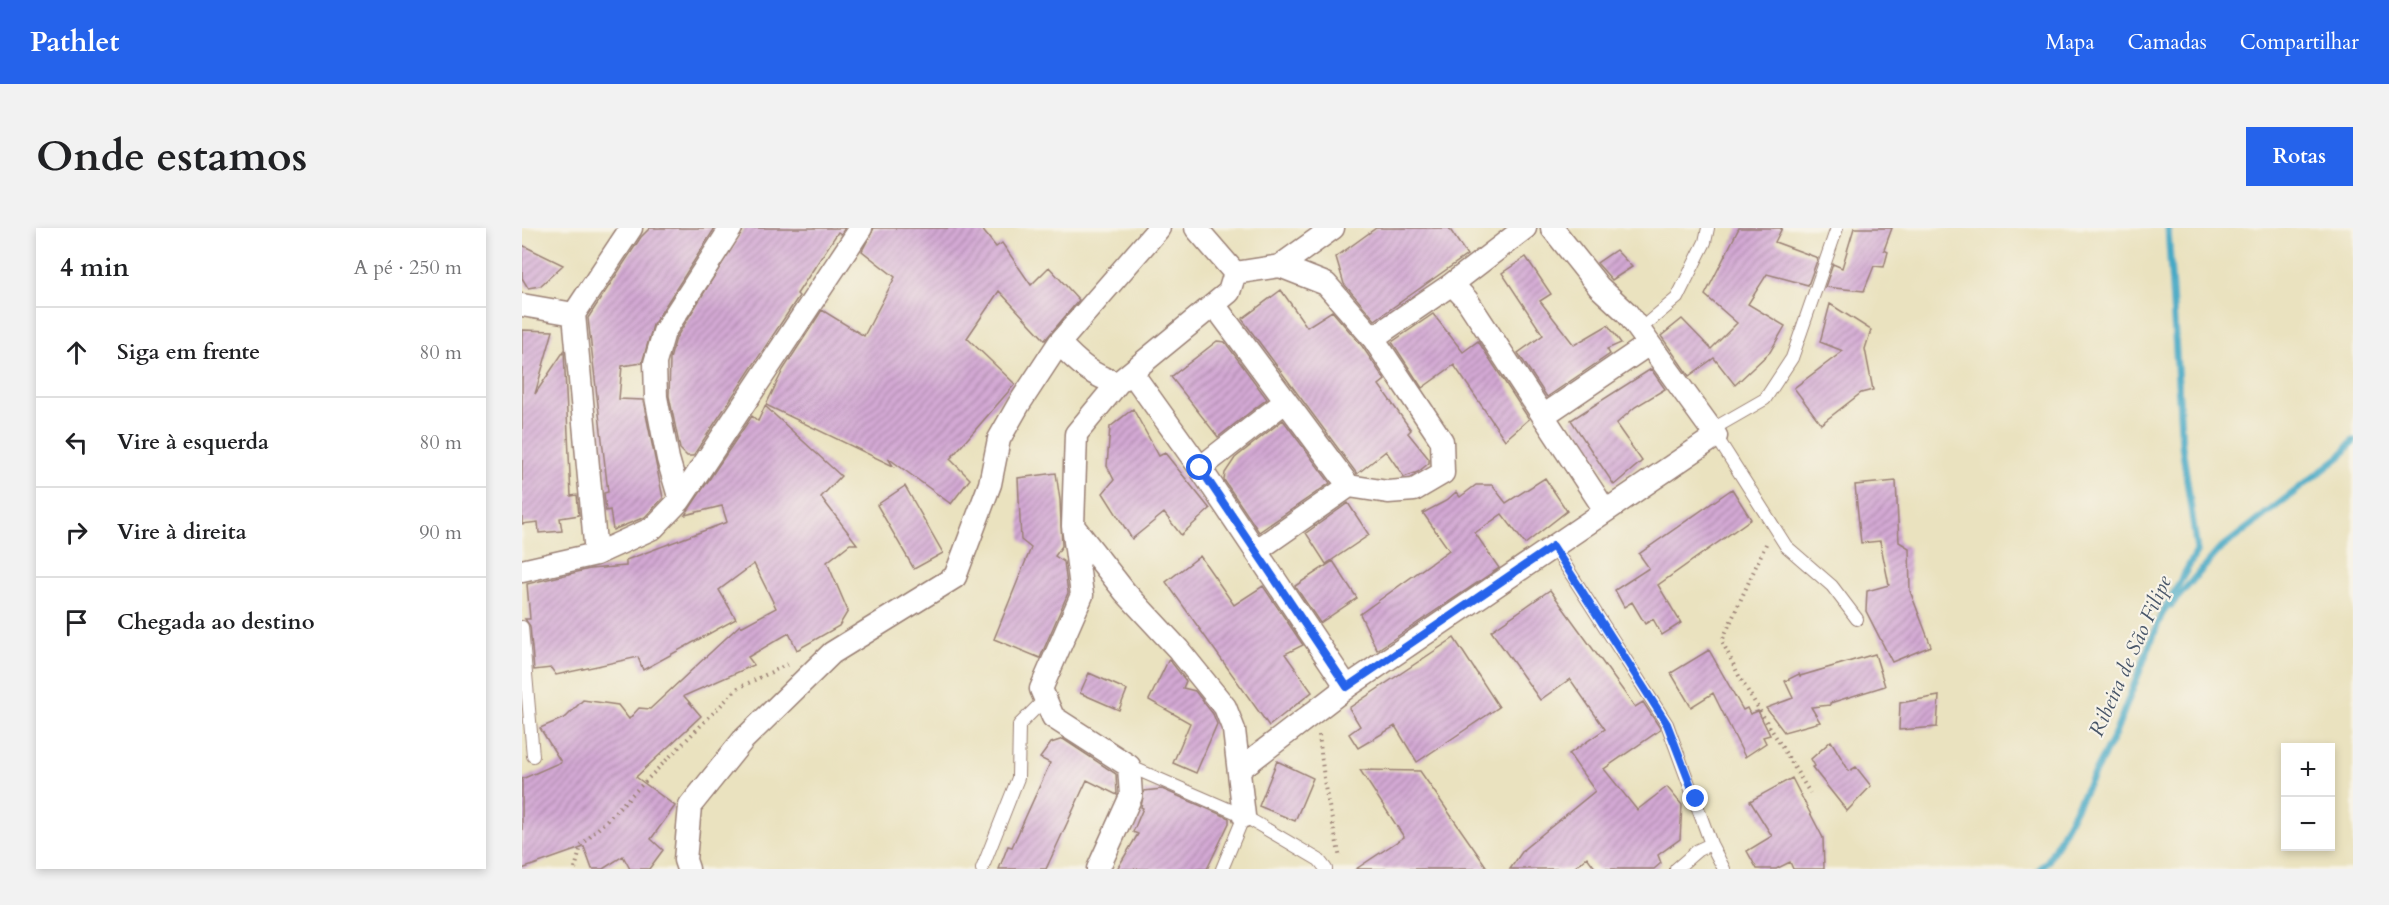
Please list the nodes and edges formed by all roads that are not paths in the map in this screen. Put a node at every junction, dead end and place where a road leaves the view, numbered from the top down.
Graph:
1 (631, 228) edge
2 (731, 228) edge
3 (861, 228) edge
4 (1159, 228) edge
5 (1196, 228) edge
6 (1333, 228) edge
7 (1525, 228) edge
8 (1552, 228) edge
9 (1708, 228) edge
10 (1837, 228) edge
11 (1280, 266) junction
12 (1235, 273) junction
13 (1452, 284) junction
14 (522, 305) edge
15 (1215, 306) junction
16 (574, 314) junction
17 (1644, 337) junction
18 (1373, 338) junction
19 (1059, 343) junction
20 (1125, 378) junction
21 (1286, 401) junction
22 (1543, 416) junction
23 (1714, 433) junction
24 (1200, 468) junction
25 (1349, 486) junction
26 (680, 500) junction
27 (1605, 510) junction
28 (1073, 526) junction
29 (1553, 546) junction
30 (1256, 551) junction
31 (596, 554) junction
32 (522, 571) edge
33 (1857, 619) dead end
34 (522, 627) edge
35 (1347, 687) junction
36 (1045, 699) junction
37 (533, 756) dead end
38 (1130, 766) junction
39 (1240, 769) junction
40 (1244, 816) junction
41 (1711, 844) junction
42 (688, 869) edge
43 (982, 869) edge
44 (1098, 869) edge
45 (1222, 869) edge
46 (1326, 869) edge
47 (1676, 869) edge
48 (1724, 869) edge

1 - 16 street
2 - 26 street
3 - 26 street
4 - 19 street
5 - 12 street
6 - 11 street
7 - 13 street
8 - 17 street
9 - 17 lane
10 - 23 lane
11 - 12 street
11 - 18 street
12 - 15 street
13 - 18 street
13 - 22 street
14 - 16 street
15 - 20 street
15 - 21 street
16 - 31 street
17 - 22 street
17 - 23 street
18 - 25 street
19 - 20 street
19 - 42 street
20 - 24 street
20 - 28 street
21 - 24 street
21 - 25 street
22 - 27 street
23 - 27 street
23 - 33 lane
24 - 30 street
25 - 30 street
26 - 31 street
27 - 29 street
28 - 36 street
28 - 39 street
29 - 35 street
29 - 41 lane
30 - 35 street
31 - 32 street
34 - 37 lane
35 - 39 street
36 - 38 street
36 - 43 lane
38 - 40 lane
38 - 44 street
39 - 40 street
40 - 45 lane
40 - 46 lane
41 - 47 lane
41 - 48 lane

